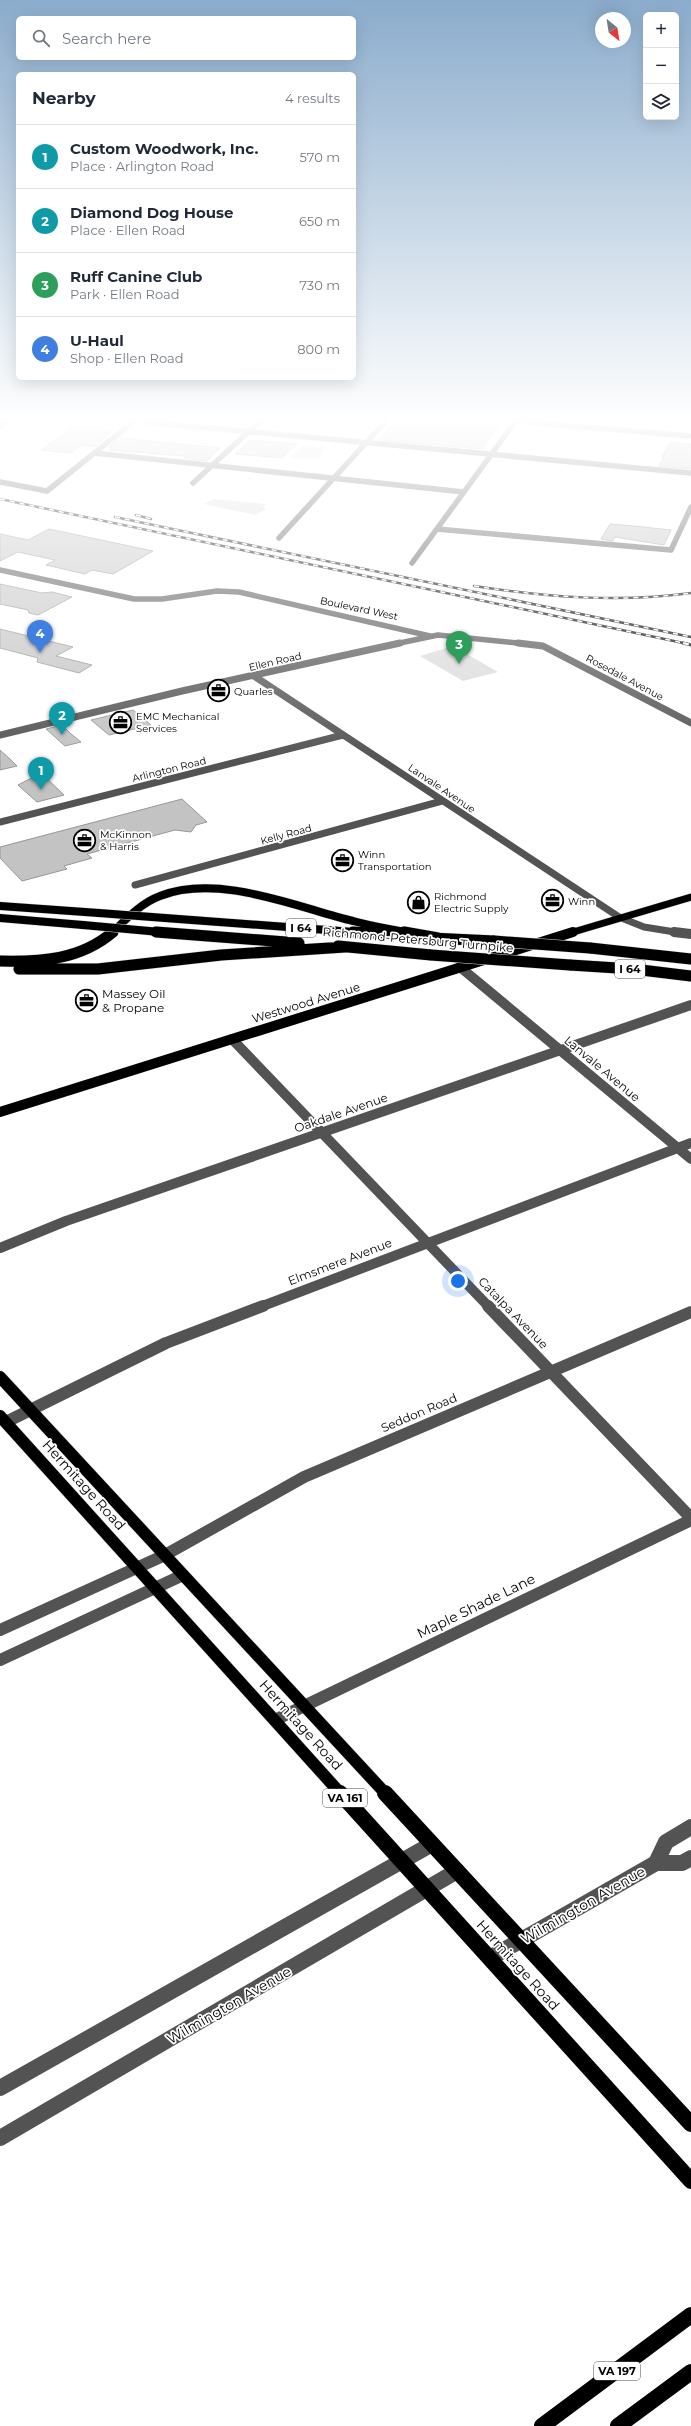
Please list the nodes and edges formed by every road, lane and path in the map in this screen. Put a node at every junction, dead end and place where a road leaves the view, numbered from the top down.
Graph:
1 (282, 535) edge
2 (432, 535) edge
3 (506, 535) edge
4 (678, 535) edge
5 (279, 538) dead end
6 (412, 563) dead end
7 (0, 570) edge
8 (430, 636) junction
9 (549, 648) joint
10 (254, 676) junction
11 (691, 723) edge
12 (0, 734) edge
13 (343, 735) junction
14 (442, 801) junction
15 (0, 822) edge
16 (135, 885) dead end
17 (691, 892) edge
18 (691, 897) edge
19 (0, 906) edge
20 (619, 917) junction
21 (0, 918) edge
22 (691, 934) edge
23 (438, 938) junction
24 (345, 946) junction
25 (691, 959) edge
26 (0, 961) edge
27 (460, 967) junction
28 (0, 969) edge
29 (691, 976) edge
30 (691, 1005) edge
31 (232, 1039) junction
32 (562, 1050) junction
33 (0, 1112) edge
34 (323, 1133) junction
35 (691, 1143) edge
36 (678, 1148) junction
37 (691, 1159) edge
38 (428, 1243) junction
39 (0, 1248) edge
40 (691, 1312) edge
41 (550, 1371) junction
42 (0, 1377) edge
43 (30, 1410) junction
44 (3, 1419) edge
45 (691, 1519) edge
46 (165, 1555) junction
47 (137, 1568) junction
48 (183, 1575) junction
49 (155, 1588) junction
50 (0, 1630) edge
51 (0, 1660) edge
52 (304, 1706) junction
53 (275, 1720) junction
54 (691, 1827) edge
55 (432, 1844) junction
56 (691, 1858) edge
57 (402, 1861) junction
58 (656, 1863) junction
59 (456, 1871) junction
60 (428, 1889) junction
61 (521, 1940) junction
62 (490, 1958) junction
63 (0, 2088) edge
64 (691, 2124) edge
65 (0, 2138) edge
66 (691, 2180) edge
67 (691, 2315) edge
68 (691, 2372) edge
69 (542, 2426) edge
70 (618, 2426) edge

1 - 5 street
2 - 6 street
3 - 4 street
7 - 8 street, Boulevard West
8 - 9 street, Ellen Road
8 - 10 street, Ellen Road
9 - 11 street, Rosedale Avenue
10 - 12 street, Ellen Road
10 - 13 street, Lanvale Avenue
13 - 14 street, Lanvale Avenue
13 - 15 street, Arlington Road
14 - 16 street, Kelly Road
14 - 20 street, Lanvale Avenue
17 - 20 main road, Westwood Avenue
18 - 20 main road, Westwood Avenue
19 - 23 highway, Richmond-Petersburg Turnpike / I 64, bridge
20 - 22 street, Lanvale Avenue
20 - 27 main road, Westwood Avenue
21 - 24 highway, Richmond-Petersburg Turnpike / I 64, bridge
23 - 25 highway, Richmond-Petersburg Turnpike / I 64, bridge
23 - 26 highway
24 - 28 highway
24 - 29 highway, Richmond-Petersburg Turnpike / I 64, bridge
27 - 31 main road, Westwood Avenue
27 - 32 street, Lanvale Avenue
30 - 32 street, Oakdale Avenue
31 - 33 main road, Westwood Avenue
31 - 34 street, Catalpa Avenue
32 - 34 street, Oakdale Avenue
32 - 36 street, Lanvale Avenue
34 - 38 street, Catalpa Avenue
34 - 39 street, Oakdale Avenue
35 - 36 street, Elmsmere Avenue
36 - 37 street, Lanvale Avenue
36 - 38 street, Elmsmere Avenue
38 - 41 street, Catalpa Avenue
38 - 43 street, Elmsmere Avenue
40 - 41 street, Seddon Road
41 - 45 street, Catalpa Avenue
41 - 46 street, Seddon Road
42 - 43 main road, Hermitage Road / VA 161
43 - 44 street, Elmsmere Avenue
43 - 46 main road, Hermitage Road / VA 161
44 - 47 main road, Hermitage Road / VA 161
45 - 52 street, Maple Shade Lane
46 - 47 street, Seddon Road
46 - 48 main road, Hermitage Road / VA 161
47 - 49 main road, Hermitage Road / VA 161
47 - 50 street, Seddon Road
48 - 49 street
48 - 52 main road, Hermitage Road / VA 161
49 - 51 street
49 - 53 main road, Hermitage Road / VA 161
52 - 53 street, Maple Shade Lane
52 - 55 main road, Hermitage Road / VA 161
53 - 57 main road, Hermitage Road / VA 161
54 - 58 street, Wilmington Avenue
55 - 57 street
55 - 59 main road, Hermitage Road / VA 161
56 - 58 street, Wilmington Avenue
57 - 60 main road, Hermitage Road / VA 161
57 - 63 street
58 - 61 street, Wilmington Avenue
59 - 60 street, Wilmington Avenue
59 - 61 main road, Hermitage Road / VA 161
60 - 62 main road, Hermitage Road / VA 161
60 - 65 street, Wilmington Avenue
61 - 62 street, Wilmington Avenue
61 - 64 main road, Hermitage Road / VA 161
62 - 66 main road, Hermitage Road / VA 161
67 - 69 main road, VA 197
68 - 70 main road

